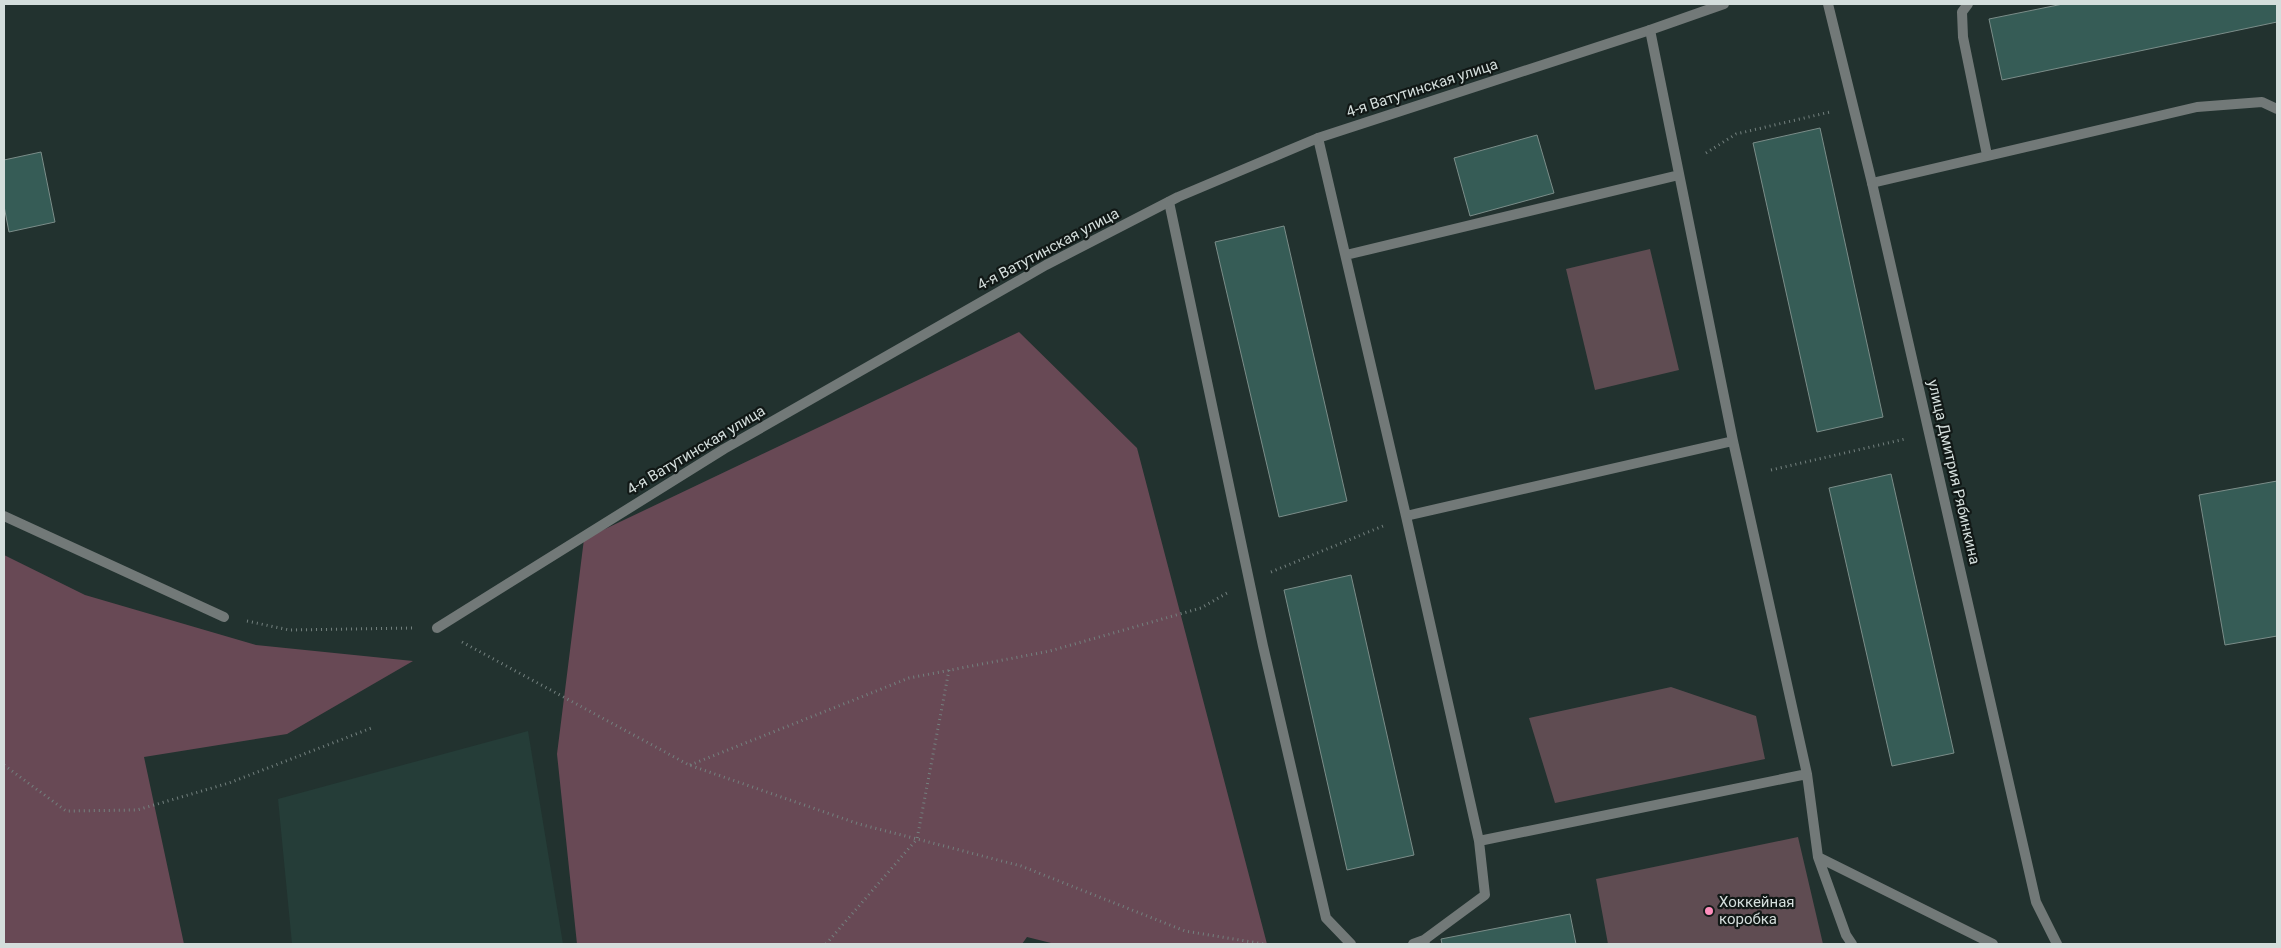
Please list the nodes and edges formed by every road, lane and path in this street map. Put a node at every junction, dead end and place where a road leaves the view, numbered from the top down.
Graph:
1 (1724, 4) edge
2 (1828, 4) edge
3 (1968, 4) edge
4 (1650, 30) junction
5 (2277, 109) edge
6 (1831, 112) dead end
7 (1318, 138) junction
8 (1706, 154) dead end
9 (1986, 155) junction
10 (1679, 175) junction
11 (1872, 183) junction
12 (1169, 202) junction
13 (1346, 256) junction
14 (1909, 438) dead end
15 (1733, 441) junction
16 (1771, 470) dead end
17 (4, 516) edge
18 (1406, 516) junction
19 (1249, 581) junction
20 (224, 617) joint
21 (437, 628) junction
22 (949, 670) junction
23 (374, 727) dead end
24 (4, 765) edge
25 (689, 765) junction
26 (1807, 774) junction
27 (917, 839) junction
28 (1479, 841) junction
29 (1818, 857) junction
30 (1424, 942) edge
31 (826, 944) edge
32 (1264, 944) edge
33 (1351, 944) edge
34 (1413, 944) edge
35 (1852, 944) edge
36 (1994, 944) edge
37 (2057, 944) edge

1 - 4 street, 4-я Ватутинская улица
2 - 11 street, улица Дмитрия Рябинкина
3 - 9 street
4 - 7 street, 4-я Ватутинская улица
4 - 10 street
5 - 9 street
6 - 8 path
7 - 12 street, 4-я Ватутинская улица
7 - 13 street
9 - 11 street
10 - 13 street
10 - 15 street
11 - 37 street, улица Дмитрия Рябинкина
12 - 19 street
12 - 21 street, 4-я Ватутинская улица
13 - 18 street
14 - 16 path
15 - 18 street
15 - 26 street
17 - 20 street
18 - 19 path
18 - 28 street
19 - 22 path
19 - 33 street
20 - 21 path
21 - 25 path
22 - 25 path
22 - 27 path
23 - 24 path
25 - 27 path
26 - 28 street
26 - 29 street
27 - 31 path
27 - 32 path
28 - 30 street
29 - 35 street
29 - 36 street
30 - 34 street

